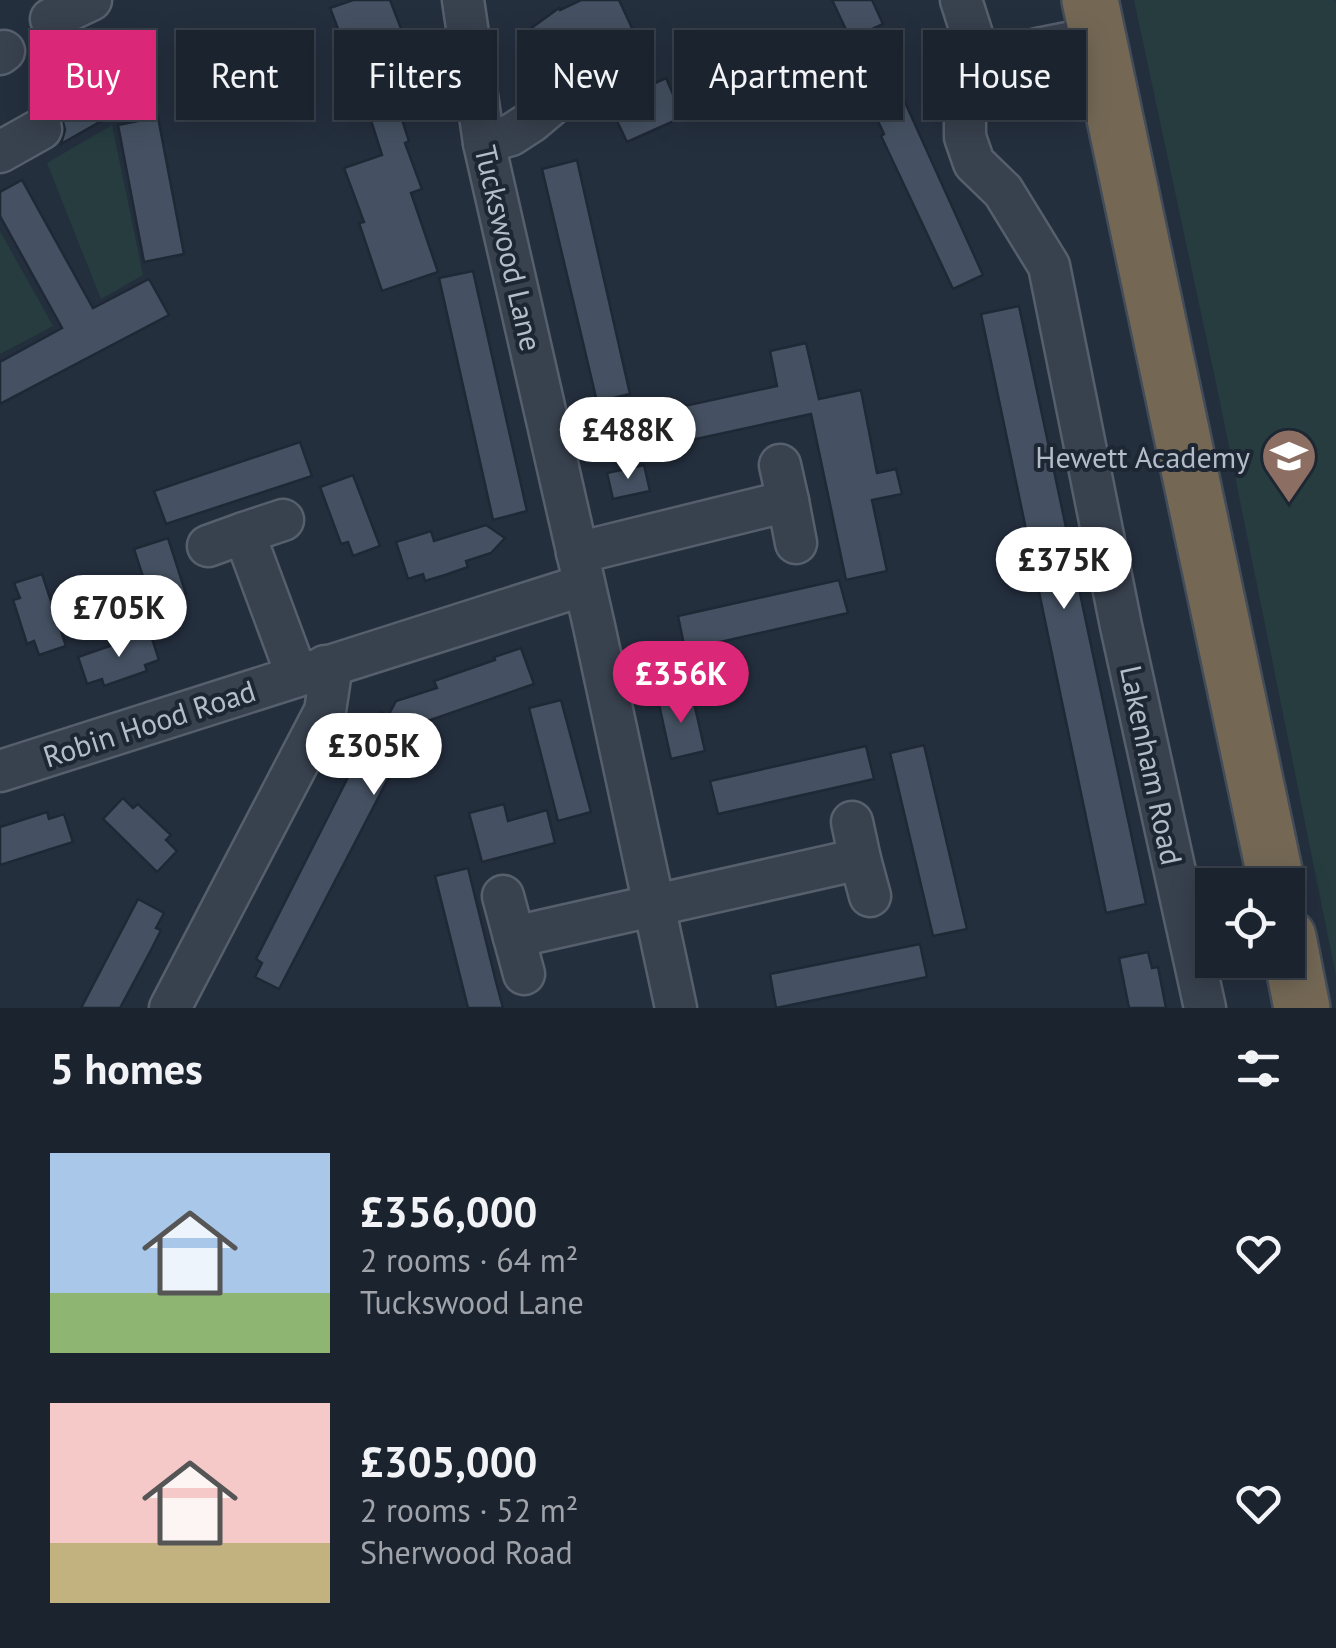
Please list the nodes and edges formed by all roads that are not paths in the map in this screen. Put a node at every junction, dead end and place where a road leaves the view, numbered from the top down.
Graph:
1 (91, 0) edge
2 (464, 0) edge
3 (961, 0) edge
4 (1093, 18) edge
5 (51, 19) dead end
6 (971, 30) edge
7 (532, 120) edge
8 (966, 120) edge
9 (484, 143) junction
10 (282, 520) dead end
11 (796, 543) dead end
12 (581, 569) junction
13 (311, 671) junction
14 (0, 772) edge
15 (860, 859) dead end
16 (1272, 868) edge
17 (503, 896) dead end
18 (655, 907) junction
19 (1296, 978) edge
20 (170, 1008) edge
21 (676, 1008) edge
22 (1205, 1008) edge
23 (1302, 1008) edge

1 - 5 street
2 - 9 street, Tuckswood Lane
3 - 6 street
4 - 16 highway, Lakenham Road
7 - 9 street
8 - 22 street, Lakenham Road
9 - 12 street, Tuckswood Lane
10 - 13 street, Robin Hood Road
11 - 12 street
12 - 13 street, Robin Hood Road
12 - 18 street, Tuckswood Lane
13 - 14 street, Robin Hood Road
13 - 20 street
15 - 18 street
17 - 18 street
18 - 21 street, Tuckswood Lane
19 - 23 highway

